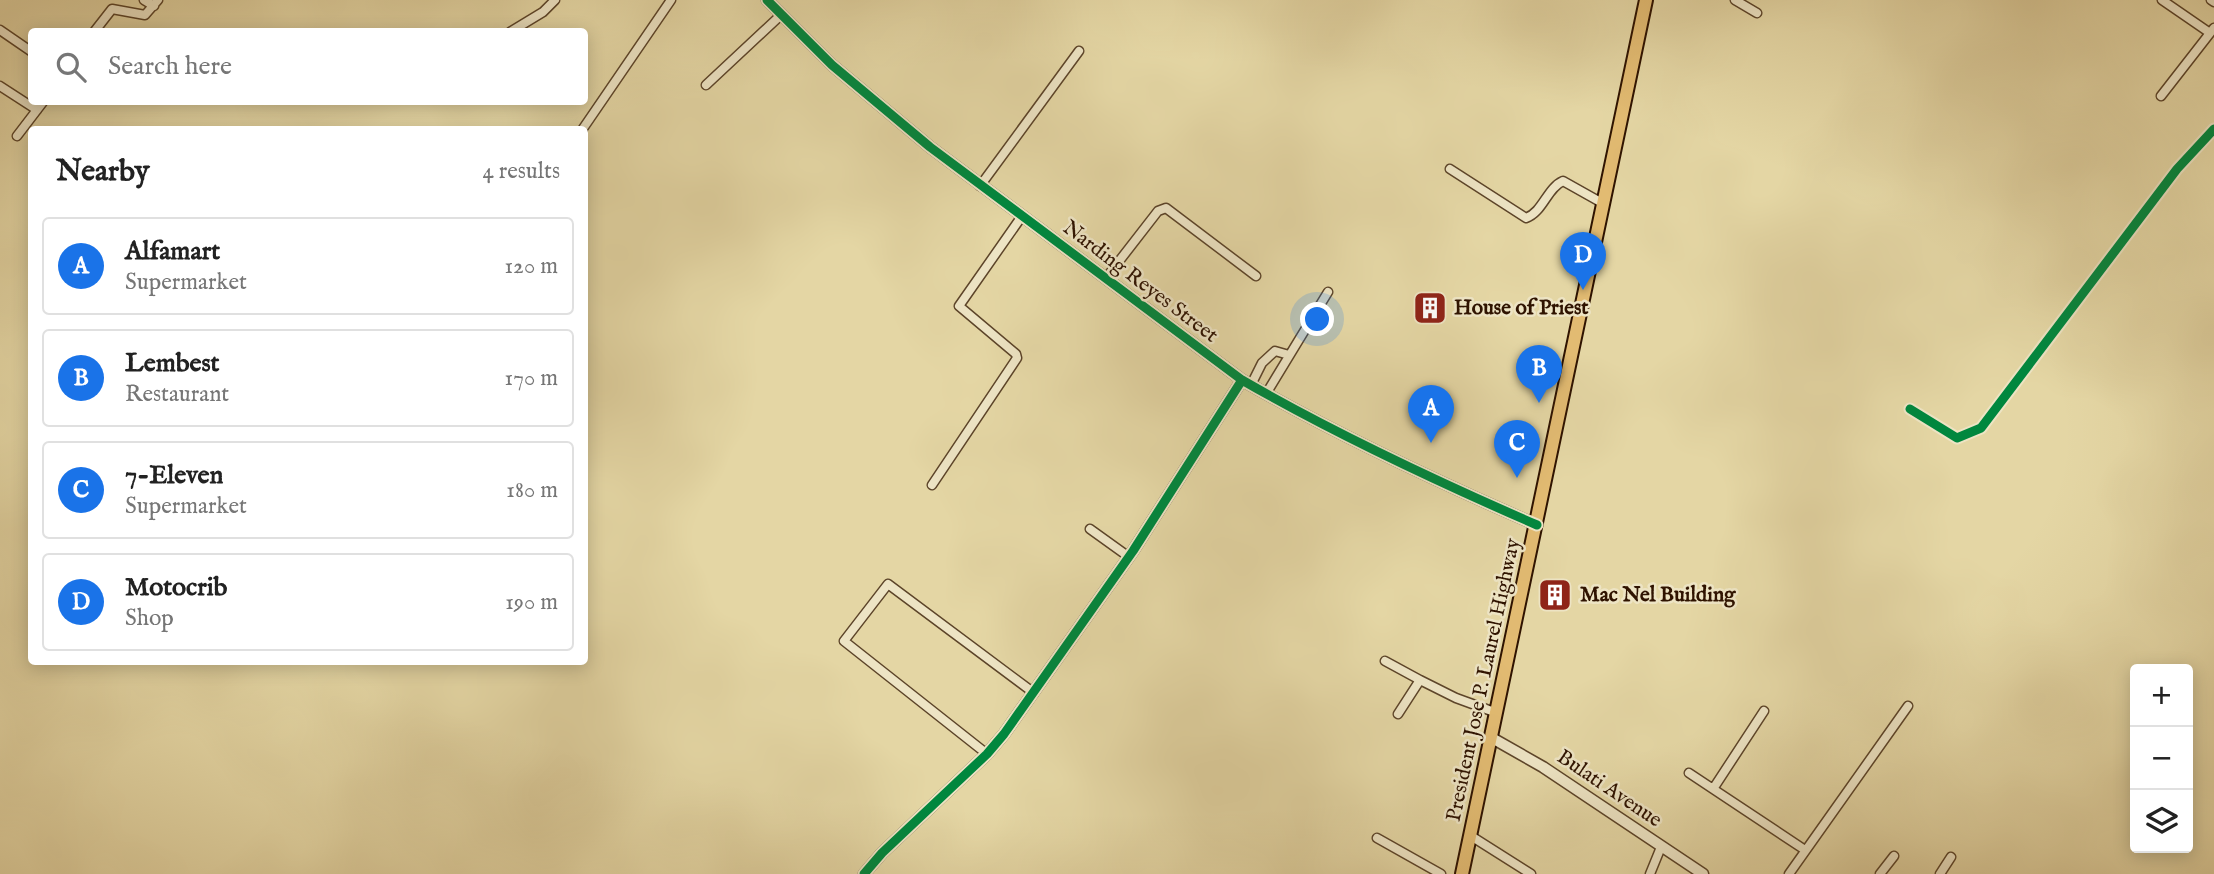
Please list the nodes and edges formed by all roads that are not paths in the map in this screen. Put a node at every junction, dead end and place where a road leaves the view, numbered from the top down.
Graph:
1 (135, 0) edge
2 (144, 0) edge
3 (555, 0) edge
4 (671, 0) edge
5 (767, 0) edge
6 (1646, 0) edge
7 (1735, 0) edge
8 (2162, 0) edge
9 (155, 3) edge
10 (128, 11) junction
11 (1757, 13) dead end
12 (782, 14) junction
13 (97, 28) edge
14 (516, 28) edge
15 (0, 30) edge
16 (2212, 30) edge
17 (28, 49) edge
18 (1079, 51) dead end
19 (706, 85) dead end
20 (0, 86) edge
21 (2161, 96) dead end
22 (28, 104) edge
23 (29, 105) edge
24 (41, 105) edge
25 (37, 110) junction
26 (585, 126) edge
27 (2214, 129) edge
28 (17, 136) dead end
29 (1450, 170) dead end
30 (980, 186) junction
31 (1604, 204) junction
32 (1021, 216) junction
33 (1256, 276) dead end
34 (1106, 278) junction
35 (1328, 292) dead end
36 (1289, 355) junction
37 (1247, 383) junction
38 (1266, 394) junction
39 (1910, 409) dead end
40 (932, 485) dead end
41 (1536, 525) junction
42 (1090, 529) dead end
43 (1129, 558) junction
44 (1385, 661) dead end
45 (1420, 680) junction
46 (1034, 694) junction
47 (1908, 706) dead end
48 (1763, 711) dead end
49 (1497, 713) junction
50 (1398, 714) dead end
51 (1492, 738) junction
52 (987, 754) junction
53 (1689, 773) dead end
54 (1713, 789) junction
55 (1471, 836) junction
56 (1377, 838) dead end
57 (1661, 848) junction
58 (1805, 850) junction
59 (1894, 856) dead end
60 (1951, 857) dead end
61 (864, 874) edge
62 (1441, 874) edge
63 (1462, 874) edge
64 (1531, 874) edge
65 (1650, 874) edge
66 (1703, 874) edge
67 (1789, 874) edge
68 (1880, 874) edge
69 (1940, 874) edge

1 - 10 street
2 - 9 street
3 - 14 street
4 - 26 street
5 - 12 street, Narding Reyes Street
6 - 31 highway, President Jose P. Laurel Highway
7 - 11 street
8 - 16 street
9 - 10 street
10 - 13 street
12 - 19 street
12 - 30 street, Narding Reyes Street
15 - 17 street
16 - 21 street
18 - 30 street
20 - 22 street
23 - 25 street
24 - 25 street
25 - 28 street
27 - 39 street
29 - 31 street
30 - 32 street, Narding Reyes Street
31 - 41 highway, President Jose P. Laurel Highway
32 - 34 street, Narding Reyes Street
32 - 40 street
33 - 34 street
34 - 37 street, Narding Reyes Street
35 - 36 street
36 - 37 street
36 - 38 street
37 - 38 street, Narding Reyes Street
37 - 43 street
38 - 41 street, Narding Reyes Street
41 - 49 highway, President Jose P. Laurel Highway
42 - 43 street
43 - 46 street
44 - 45 street
45 - 49 street
45 - 50 street
46 - 52 street
46 - 52 street
47 - 58 street
48 - 54 street
49 - 51 highway, President Jose P. Laurel Highway
51 - 55 highway, President Jose P. Laurel Highway
51 - 57 street, Bulati Avenue
52 - 61 street
53 - 54 street
54 - 58 street
55 - 63 highway, President Jose P. Laurel Highway
55 - 64 street
56 - 62 street
57 - 65 street
57 - 66 street, Bulati Avenue
58 - 67 street
59 - 68 street
60 - 69 street

